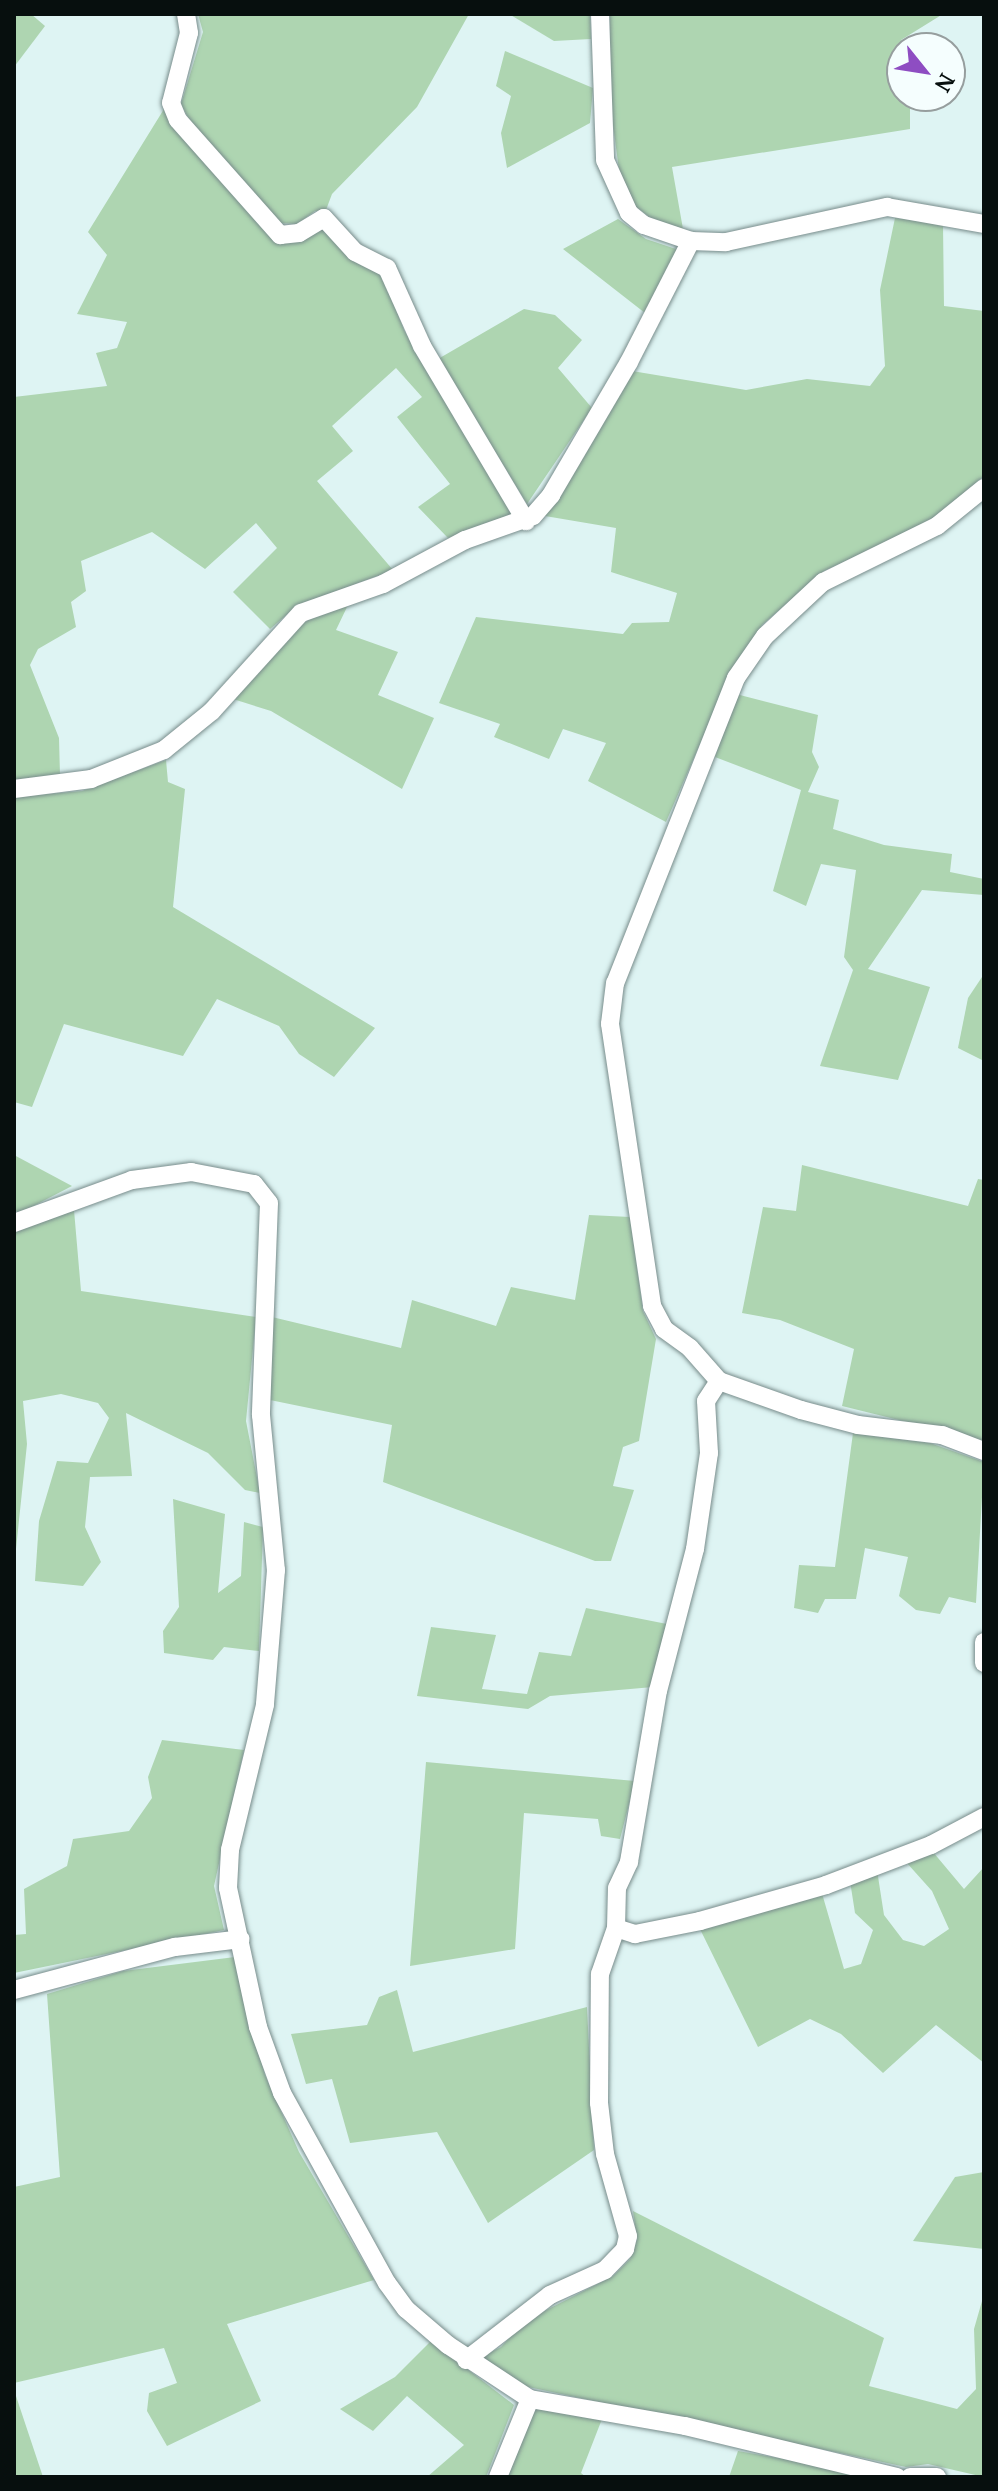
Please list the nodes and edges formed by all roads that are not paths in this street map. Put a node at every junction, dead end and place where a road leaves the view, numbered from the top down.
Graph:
1 (186, 14) edge
2 (600, 14) edge
3 (984, 224) edge
4 (691, 241) junction
5 (984, 488) edge
6 (526, 521) junction
7 (14, 789) edge
8 (14, 1223) edge
9 (719, 1381) junction
10 (984, 1451) edge
11 (984, 1642) edge
12 (984, 1663) edge
13 (984, 1817) edge
14 (616, 1928) junction
15 (241, 1939) junction
16 (14, 1990) edge
17 (466, 2360) junction
18 (530, 2399) junction
19 (498, 2477) edge
20 (897, 2477) edge
21 (910, 2477) edge
22 (937, 2477) edge

1 - 6 street
2 - 4 street
3 - 4 street
4 - 6 street
5 - 9 street
6 - 7 street
8 - 15 street
9 - 10 street
9 - 14 street
11 - 12 street
13 - 14 street
14 - 17 street
15 - 16 street
15 - 17 street
17 - 18 street
18 - 19 street
18 - 20 street
21 - 22 street

